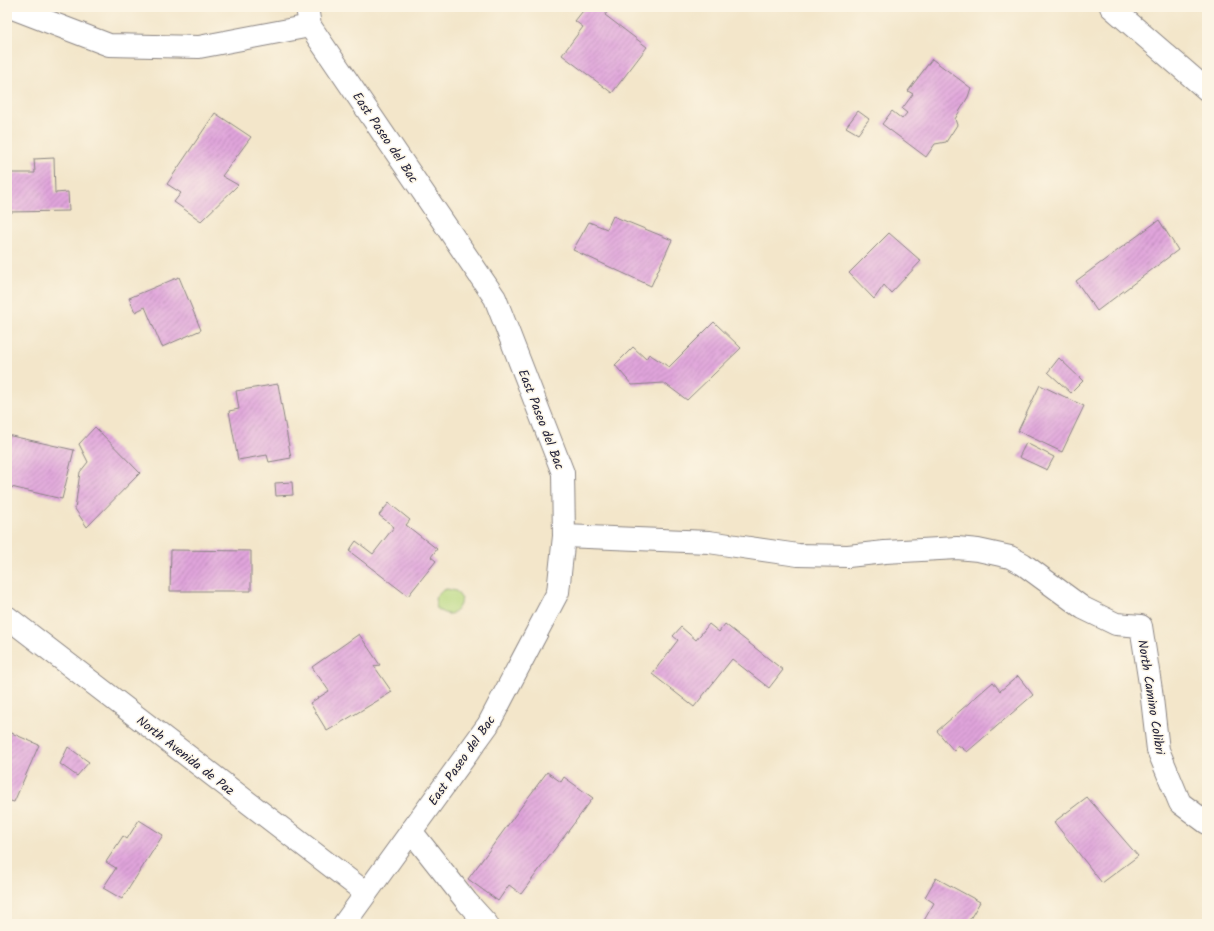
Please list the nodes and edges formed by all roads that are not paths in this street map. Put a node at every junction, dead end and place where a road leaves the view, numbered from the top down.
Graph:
1 (10, 7) edge
2 (1111, 7) edge
3 (309, 16) edge
4 (1207, 90) edge
5 (564, 536) junction
6 (7, 617) edge
7 (1207, 823) edge
8 (411, 831) junction
9 (366, 893) junction
10 (344, 924) edge
11 (487, 924) edge

1 - 3 street
2 - 4 street
3 - 5 street, East Paseo del Bac
5 - 7 street, North Camino Colibri
5 - 8 street, East Paseo del Bac
6 - 9 street, North Avenida de Paz
8 - 9 street, East Paseo del Bac
8 - 11 street
9 - 10 street, East Paseo del Bac

